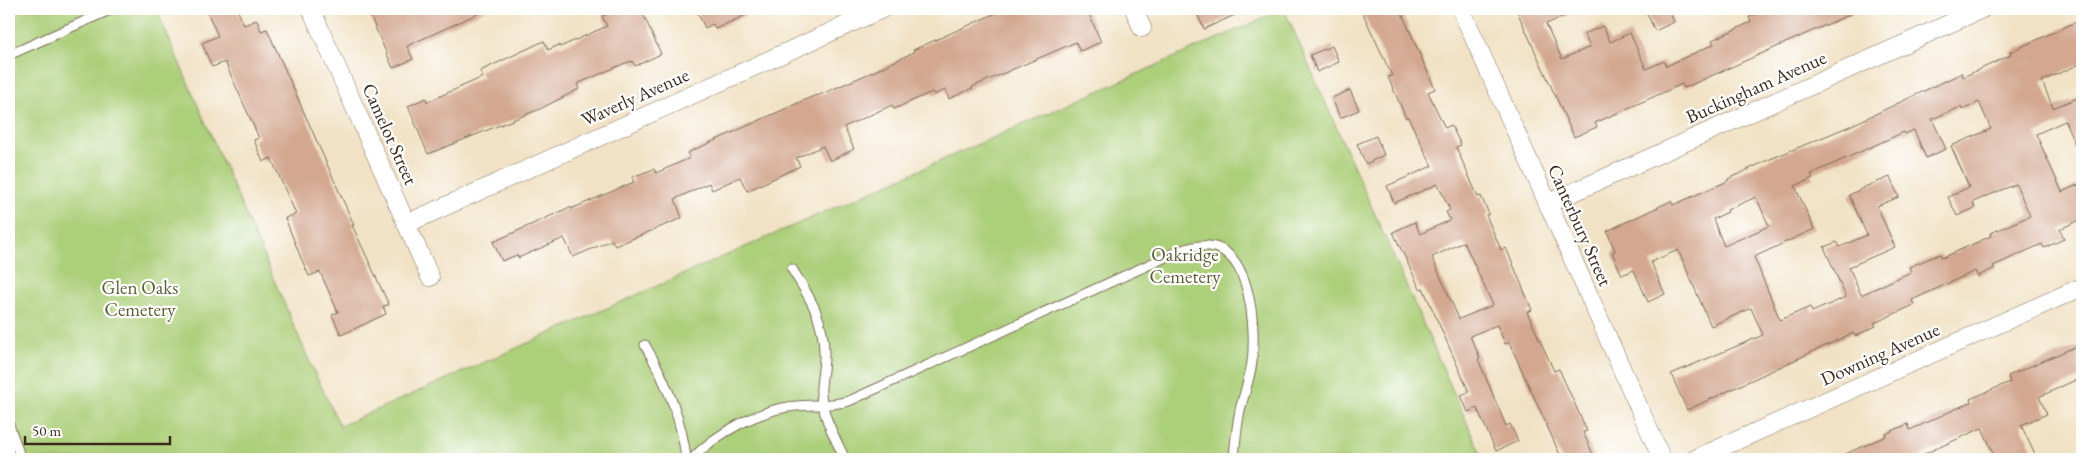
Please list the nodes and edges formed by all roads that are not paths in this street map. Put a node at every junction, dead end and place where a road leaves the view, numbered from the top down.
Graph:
1 (112, 9) edge
2 (311, 9) edge
3 (882, 9) edge
4 (1134, 9) edge
5 (1461, 9) edge
6 (1982, 9) edge
7 (1142, 28) dead end
8 (9, 55) edge
9 (1547, 204) junction
10 (406, 224) junction
11 (792, 269) dead end
12 (430, 277) dead end
13 (2082, 287) edge
14 (645, 345) dead end
15 (823, 405) junction
16 (9, 425) edge
17 (21, 459) edge
18 (686, 459) edge
19 (692, 459) edge
20 (845, 459) edge
21 (1234, 459) edge
22 (1662, 459) edge
23 (1695, 459) edge

1 - 8 lane
2 - 10 street, Camelot Street
3 - 10 street, Waverly Avenue
4 - 7 street
5 - 9 street, Canterbury Street
6 - 9 street, Buckingham Avenue
9 - 22 street, Canterbury Street
10 - 12 street, Camelot Street
11 - 15 lane
13 - 23 street, Downing Avenue
14 - 18 lane
15 - 19 lane
15 - 20 lane
15 - 21 lane
16 - 17 lane

